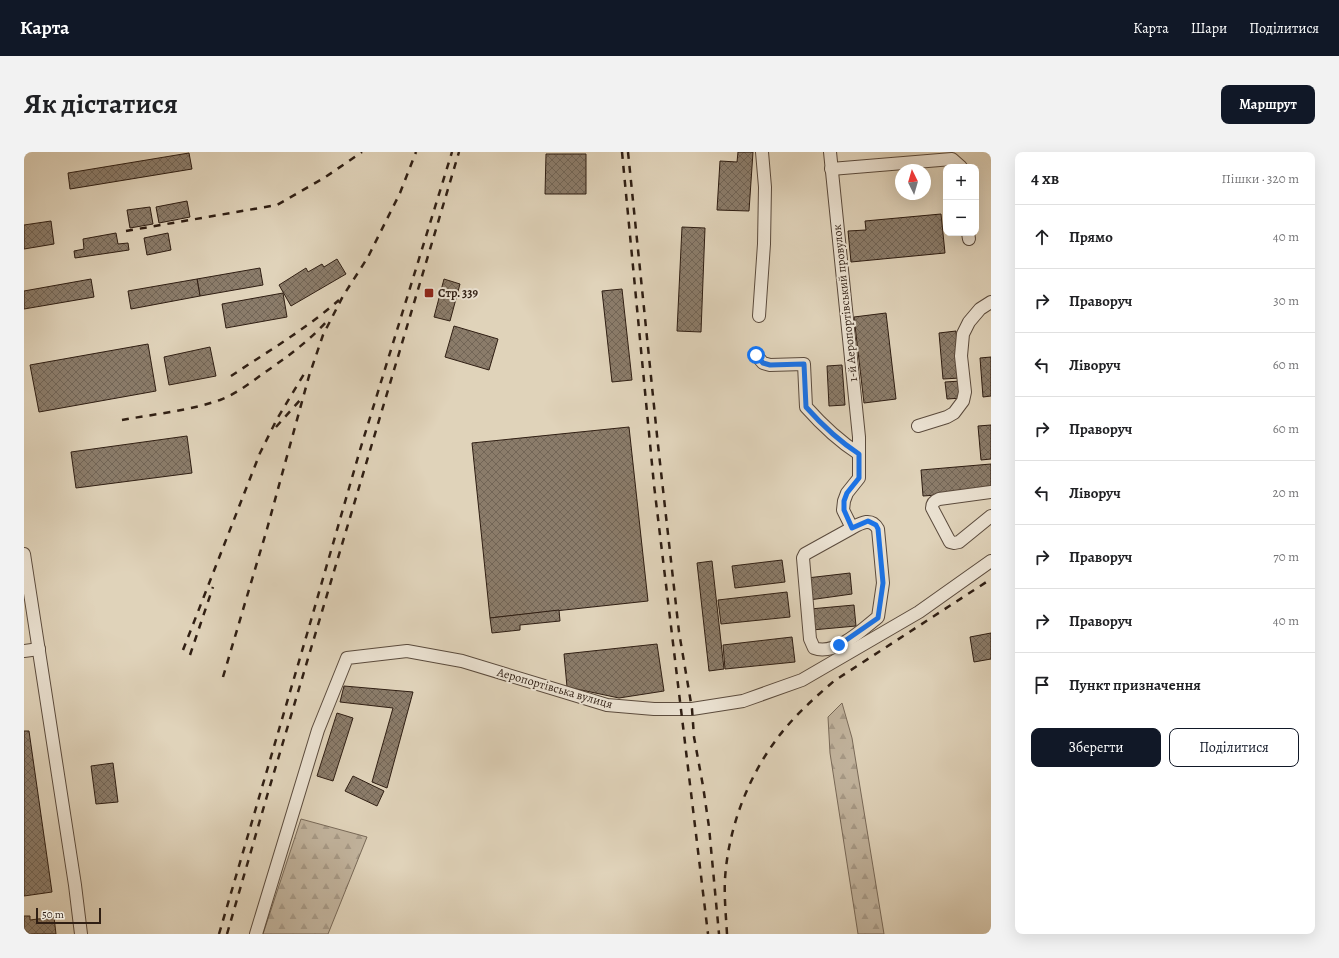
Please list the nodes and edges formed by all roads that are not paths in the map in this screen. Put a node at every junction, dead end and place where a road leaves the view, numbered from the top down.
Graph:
1 (762, 152) edge
2 (830, 152) edge
3 (958, 164) edge
4 (831, 169) junction
5 (991, 302) edge
6 (759, 316) dead end
7 (756, 355) dead end
8 (918, 426) dead end
9 (859, 454) junction
10 (991, 492) edge
11 (991, 516) edge
12 (852, 528) junction
13 (24, 554) edge
14 (991, 561) edge
15 (39, 649) junction
16 (24, 651) edge
17 (82, 934) edge
18 (256, 934) edge

1 - 6 street
2 - 4 street, 1-й Аеропортівський провулок
3 - 4 street
4 - 9 street, 1-й Аеропортівський провулок
5 - 8 street
7 - 9 street
9 - 12 street, 1-й Аеропортівський провулок
10 - 11 street
12 - 12 street
13 - 15 street
14 - 18 street, Аеропортівська вулиця
15 - 16 street
15 - 17 street

